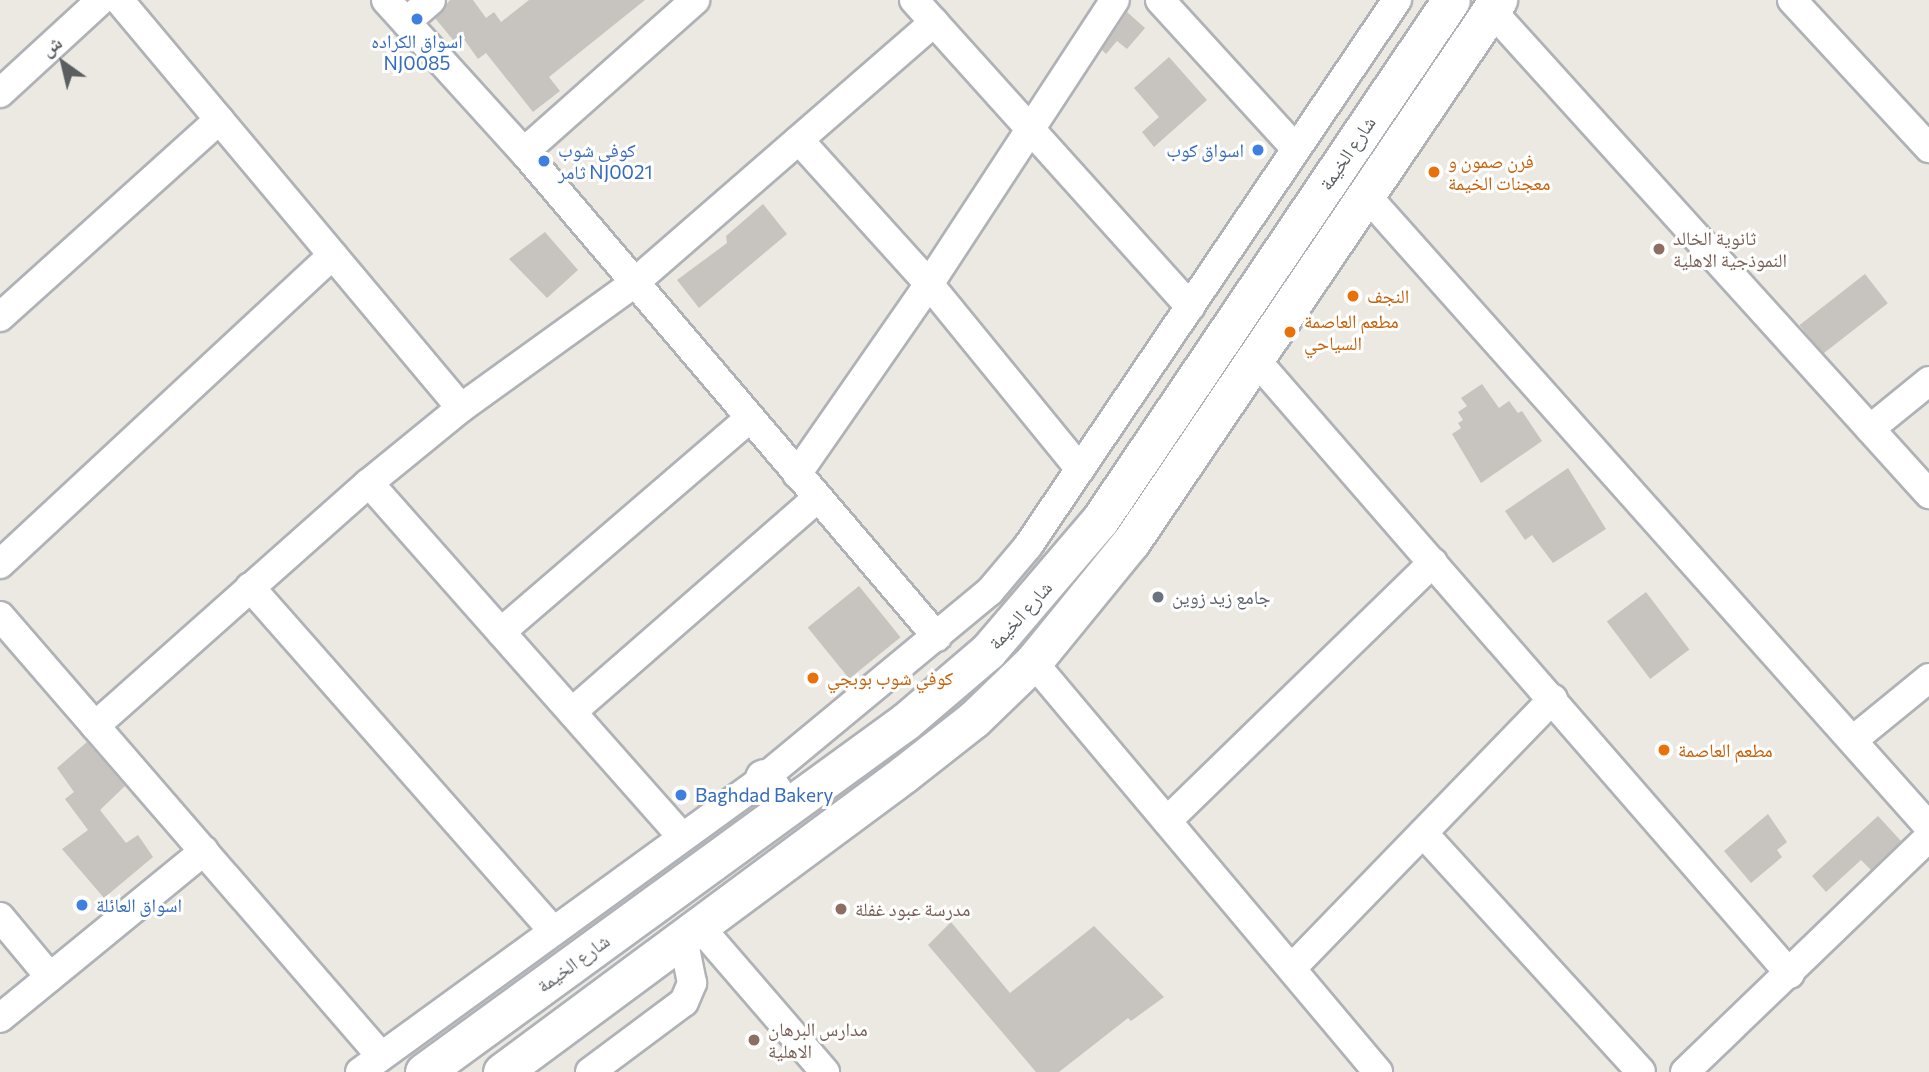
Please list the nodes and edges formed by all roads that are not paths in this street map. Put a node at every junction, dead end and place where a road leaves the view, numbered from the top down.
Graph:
1 (101, 0) edge
2 (119, 0) edge
3 (386, 0) edge
4 (431, 0) edge
5 (695, 0) edge
6 (914, 0) edge
7 (1115, 0) edge
8 (1160, 0) edge
9 (1397, 0) edge
10 (1451, 0) edge
11 (1792, 0) edge
12 (1494, 5) edge
13 (406, 22) junction
14 (934, 22) junction
15 (0, 93) edge
16 (219, 120) junction
17 (1030, 130) junction
18 (799, 140) junction
19 (1928, 147) edge
20 (1296, 149) junction
21 (524, 152) junction
22 (1366, 195) junction
23 (332, 255) junction
24 (633, 284) junction
25 (929, 284) junction
26 (1190, 307) junction
27 (0, 317) edge
28 (1255, 359) junction
29 (1929, 381) edge
30 (460, 408) junction
31 (749, 419) junction
32 (1870, 429) junction
33 (1080, 469) junction
34 (797, 474) junction
35 (369, 483) junction
36 (1929, 494) edge
37 (817, 498) junction
38 (1433, 562) junction
39 (0, 564) edge
40 (250, 587) junction
41 (0, 616) edge
42 (501, 632) junction
43 (937, 637) junction
44 (1033, 662) junction
45 (1929, 678) edge
46 (1553, 699) junction
47 (572, 712) junction
48 (95, 726) junction
49 (1853, 740) junction
50 (764, 778) junction
51 (785, 808) junction
52 (1167, 821) junction
53 (1929, 827) edge
54 (1423, 833) junction
55 (681, 836) junction
56 (1929, 836) edge
57 (204, 851) junction
58 (0, 917) edge
59 (553, 931) junction
60 (691, 932) junction
61 (613, 934) junction
62 (1292, 968) junction
63 (1790, 974) junction
64 (50, 977) junction
65 (621, 984) junction
66 (0, 1018) edge
67 (371, 1064) edge
68 (435, 1064) edge
69 (489, 1072) edge
70 (502, 1072) edge
71 (590, 1072) edge
72 (825, 1072) edge
73 (1378, 1072) edge
74 (1641, 1072) edge
75 (1685, 1072) edge

1 - 15 street
2 - 16 street
3 - 13 street
4 - 13 street
5 - 21 street
6 - 14 street
7 - 17 street
8 - 20 street
9 - 20 street
10 - 51 street, شارع الخيمة
11 - 19 street
12 - 22 street, شارع الخيمة
12 - 32 street
13 - 21 street
14 - 17 street
14 - 18 street
16 - 23 street
16 - 27 street
17 - 25 street
17 - 26 street
18 - 24 street
18 - 25 street
20 - 26 street
21 - 24 street
22 - 28 street, شارع الخيمة
22 - 49 street
23 - 30 street
23 - 39 street
24 - 30 street
24 - 31 street
25 - 33 street
25 - 34 street
26 - 33 street
28 - 38 street
28 - 44 street, شارع الخيمة
29 - 32 street
30 - 35 street
31 - 34 street
31 - 42 street
32 - 36 street
33 - 43 street
34 - 37 street
35 - 40 street
35 - 42 street
37 - 43 street
37 - 47 street
38 - 46 street
38 - 52 street
40 - 48 street
40 - 59 street
41 - 48 street
42 - 47 street
43 - 50 street
44 - 52 street
44 - 60 street, شارع الخيمة
45 - 49 street
46 - 54 street
46 - 63 street
47 - 55 street
48 - 57 street
49 - 53 street
50 - 51 street
50 - 55 street
51 - 61 street, شارع الخيمة
52 - 62 street
54 - 62 street
54 - 74 street
55 - 59 street
56 - 63 street
57 - 64 street
57 - 67 street
58 - 64 street
59 - 67 street
60 - 65 street, شارع الخيمة
60 - 71 street
60 - 72 street
61 - 65 street
61 - 68 street, شارع الخيمة
62 - 73 street
63 - 75 street
64 - 66 street
65 - 70 street, شارع الخيمة
68 - 69 street

